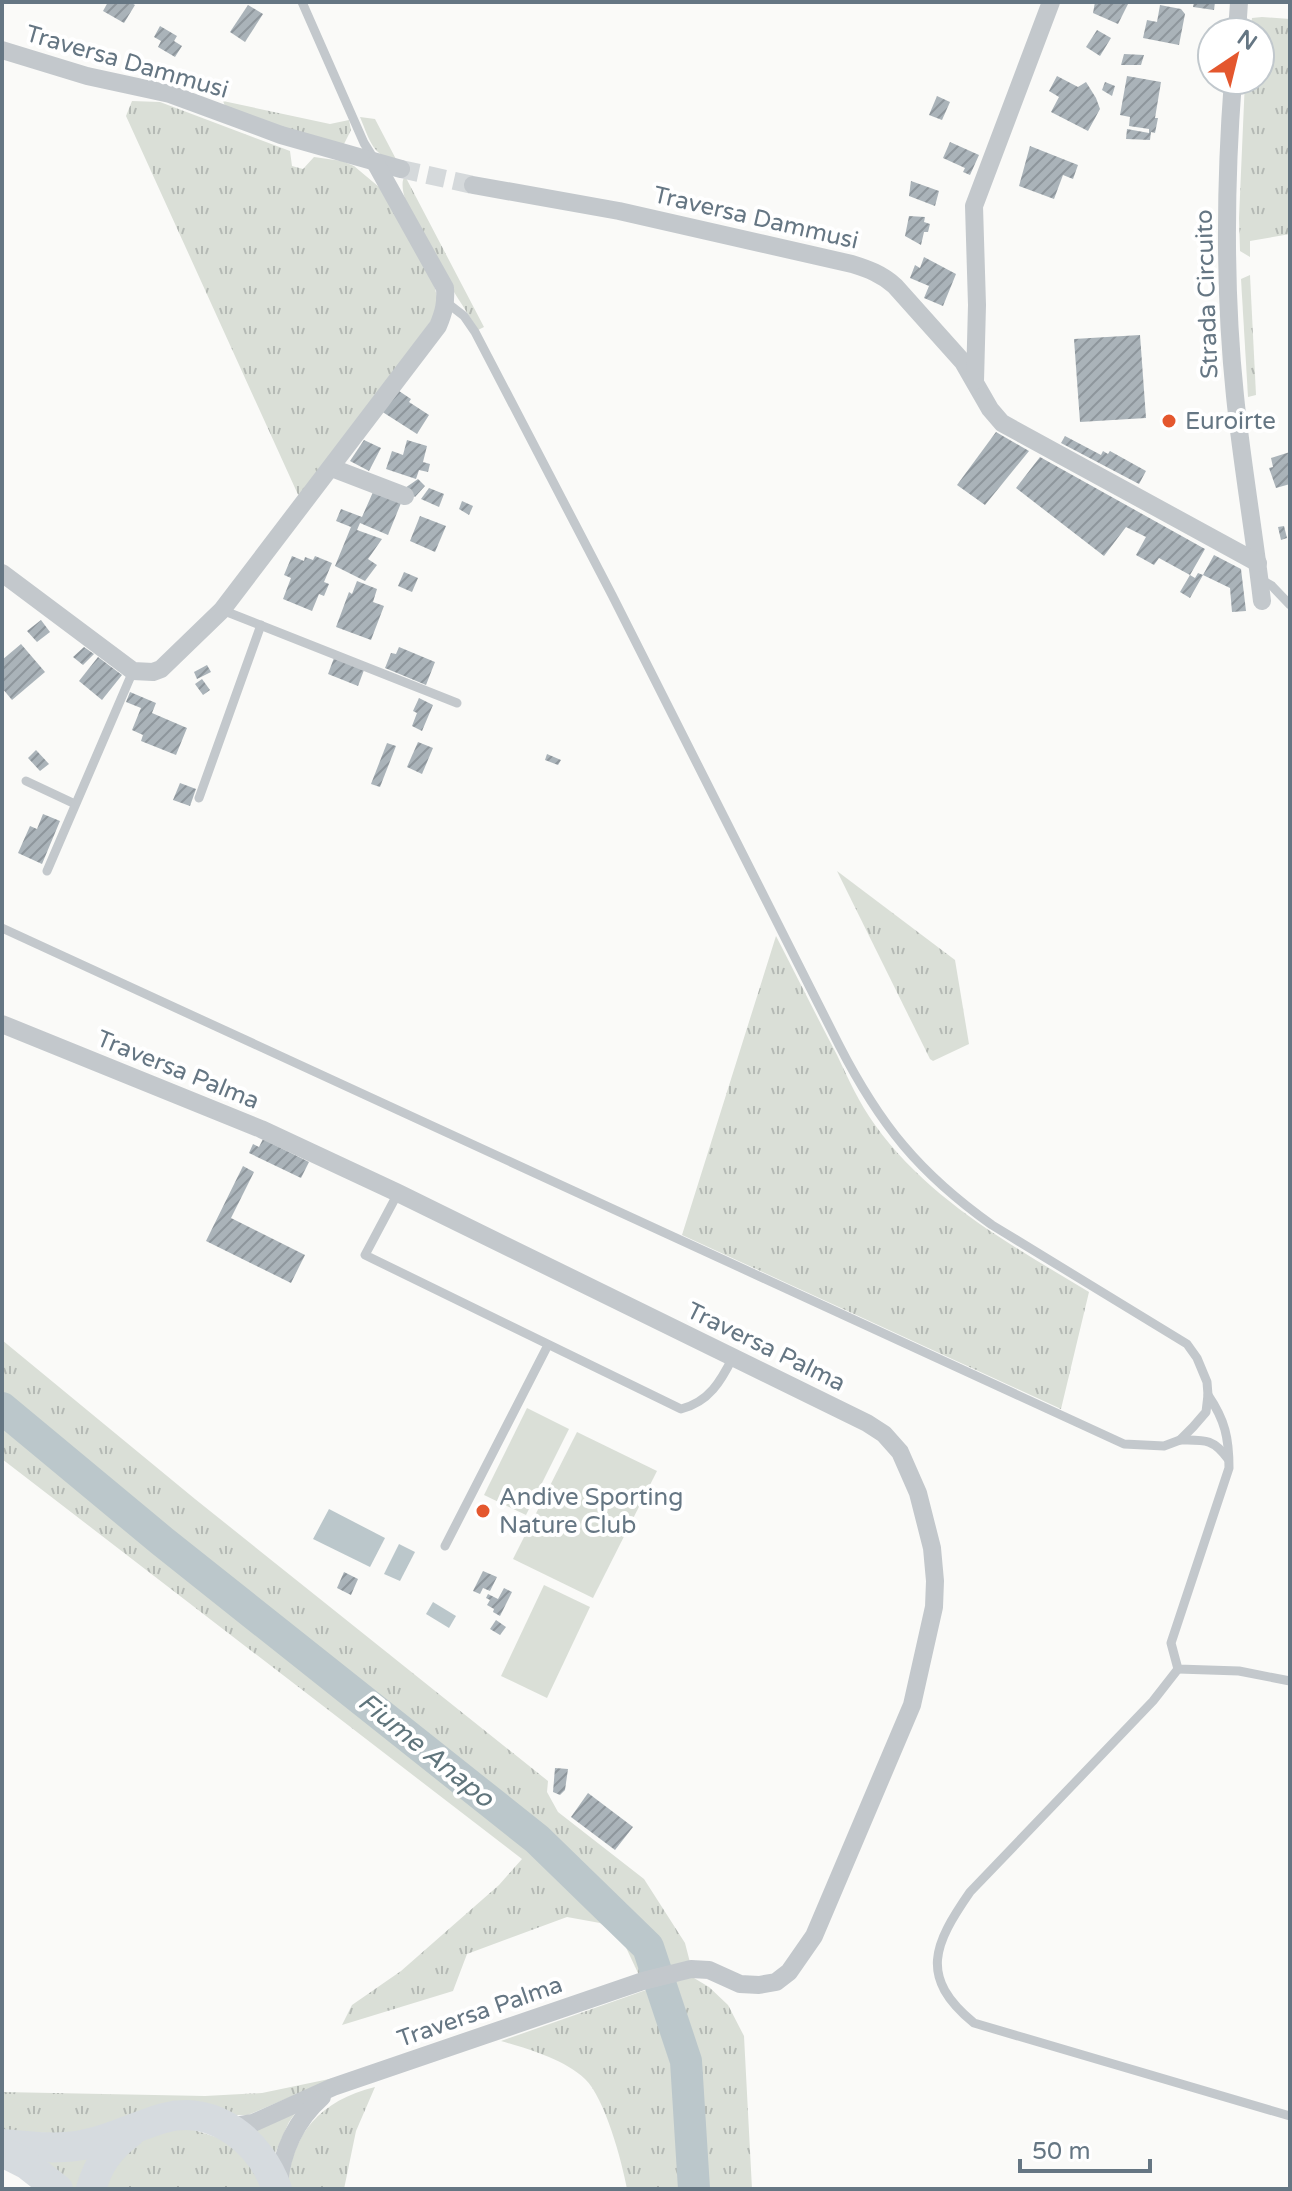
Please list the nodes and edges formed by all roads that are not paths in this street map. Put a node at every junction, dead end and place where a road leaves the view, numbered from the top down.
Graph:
1 (302, 2) edge
2 (1051, 2) edge
3 (2, 50) edge
4 (1232, 96) edge
5 (376, 164) junction
6 (401, 169) tunnel mouth
7 (473, 185) tunnel mouth
8 (446, 302) junction
9 (975, 381) junction
10 (332, 468) junction
11 (405, 496) dead end
12 (1259, 571) junction
13 (2, 573) edge
14 (1262, 601) dead end
15 (1290, 605) edge
16 (222, 610) junction
17 (261, 625) junction
18 (133, 671) junction
19 (457, 703) dead end
20 (26, 781) dead end
21 (199, 798) dead end
22 (75, 804) junction
23 (47, 871) dead end
24 (2, 928) edge
25 (2, 1024) edge
26 (398, 1193) junction
27 (548, 1345) junction
28 (733, 1357) junction
29 (1208, 1395) junction
30 (1180, 1440) junction
31 (1229, 1459) junction
32 (445, 1546) dead end
33 (1178, 1669) junction
34 (1290, 1681) edge
35 (333, 2087) junction
36 (1290, 2116) edge
37 (137, 2127) junction
38 (229, 2127) junction
39 (2, 2144) edge
40 (2, 2152) edge
41 (58, 2189) edge
42 (91, 2189) edge
43 (278, 2189) edge

1 - 5 lane
2 - 9 street
3 - 5 street, Traversa Dammusi
4 - 12 street, Strada Circuito
5 - 6 street, Traversa Dammusi
5 - 8 street
7 - 9 street, Traversa Dammusi
8 - 10 street
8 - 29 lane
9 - 12 street, Traversa Dammusi
10 - 11 street
10 - 16 street
12 - 14 street, Strada Circuito
12 - 15 lane
13 - 18 street
16 - 17 lane
16 - 18 street
17 - 19 lane
17 - 21 lane
18 - 22 lane
20 - 22 lane
22 - 23 lane
24 - 30 lane
25 - 26 street, Traversa Palma
26 - 27 lane
26 - 28 street, Traversa Palma
27 - 28 lane
27 - 32 lane
28 - 35 street, Traversa Palma
29 - 30 lane
29 - 31 lane
30 - 31 lane
31 - 33 lane
33 - 34 lane
33 - 36 lane
35 - 38 street, Traversa Palma
35 - 43 street
37 - 38 main road
37 - 39 main road
37 - 42 main road
38 - 43 main road
40 - 41 main road

